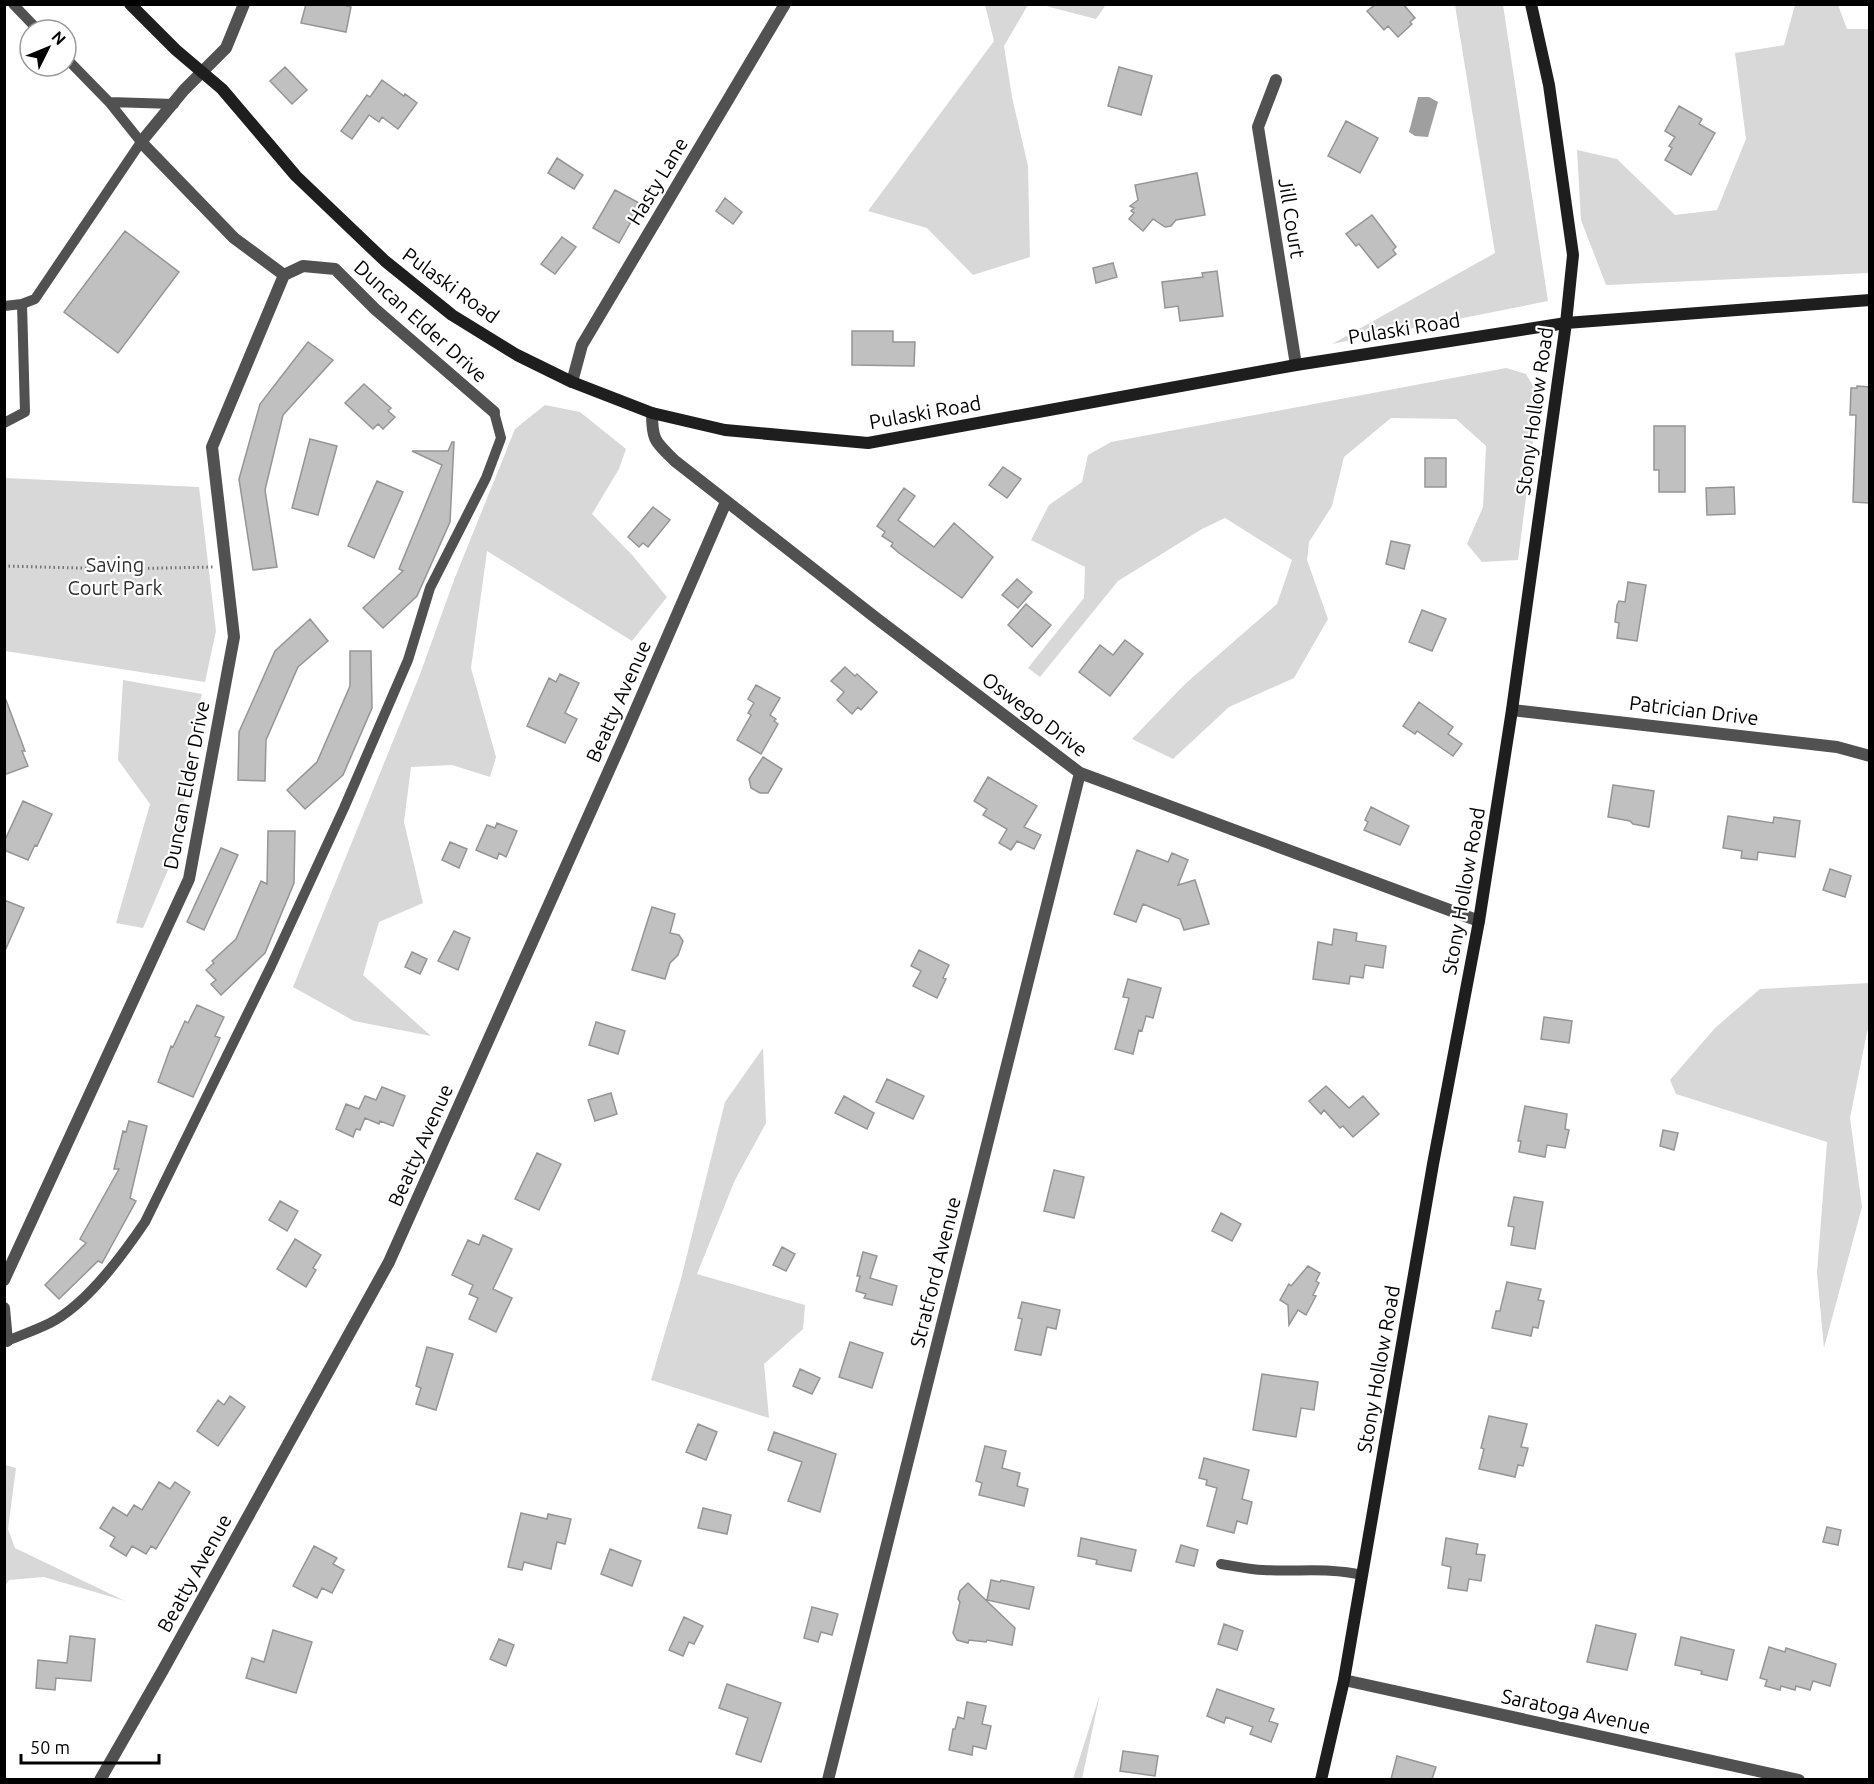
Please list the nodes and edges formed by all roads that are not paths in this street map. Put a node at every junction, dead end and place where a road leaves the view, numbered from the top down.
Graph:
1 (13, 4) edge
2 (130, 4) edge
3 (244, 4) edge
4 (786, 4) edge
5 (1531, 4) edge
6 (26, 18) edge
7 (78, 70) edge
8 (203, 71) junction
9 (1276, 80) dead end
10 (109, 102) junction
11 (174, 104) junction
12 (141, 142) junction
13 (284, 275) junction
14 (1869, 300) edge
15 (22, 304) junction
16 (4, 306) edge
17 (1566, 323) junction
18 (1296, 364) junction
19 (572, 382) junction
20 (494, 412) joint
21 (652, 413) junction
22 (4, 423) edge
23 (726, 502) junction
24 (1512, 710) junction
25 (1869, 756) edge
26 (1080, 773) junction
27 (1479, 921) junction
28 (4, 1280) edge
29 (4, 1308) edge
30 (7, 1341) joint
31 (1221, 1564) dead end
32 (1362, 1575) junction
33 (1344, 1680) junction
34 (1768, 1777) edge
35 (100, 1779) edge
36 (828, 1779) edge
37 (1321, 1779) edge
38 (1799, 1779) edge

1 - 6 lane
2 - 8 main road, Pulaski Road
3 - 8 street
4 - 19 street, Hasty Lane
5 - 17 main road, Stony Hollow Road
7 - 10 lane
8 - 11 street
8 - 19 main road, Pulaski Road
9 - 18 street, Jill Court
10 - 11 lane
10 - 12 lane
11 - 12 street
12 - 13 street
12 - 15 lane
13 - 20 street, Duncan Elder Drive
13 - 28 street, Duncan Elder Drive
14 - 17 main road, Pulaski Road
15 - 16 lane
15 - 22 lane
17 - 18 main road, Pulaski Road
17 - 24 main road, Stony Hollow Road
18 - 21 main road, Pulaski Road
19 - 21 main road, Pulaski Road
20 - 30 lane
21 - 23 street, Oswego Drive
23 - 26 street, Oswego Drive
23 - 35 street, Beatty Avenue
24 - 25 street, Patrician Drive
24 - 27 main road, Stony Hollow Road
26 - 27 street, Oswego Drive
26 - 36 street, Stratford Avenue
27 - 32 main road, Stony Hollow Road
29 - 30 street
31 - 32 lane
32 - 33 main road, Stony Hollow Road
33 - 34 street, Saratoga Avenue
33 - 37 main road, Stony Hollow Road
34 - 38 street, Saratoga Avenue

